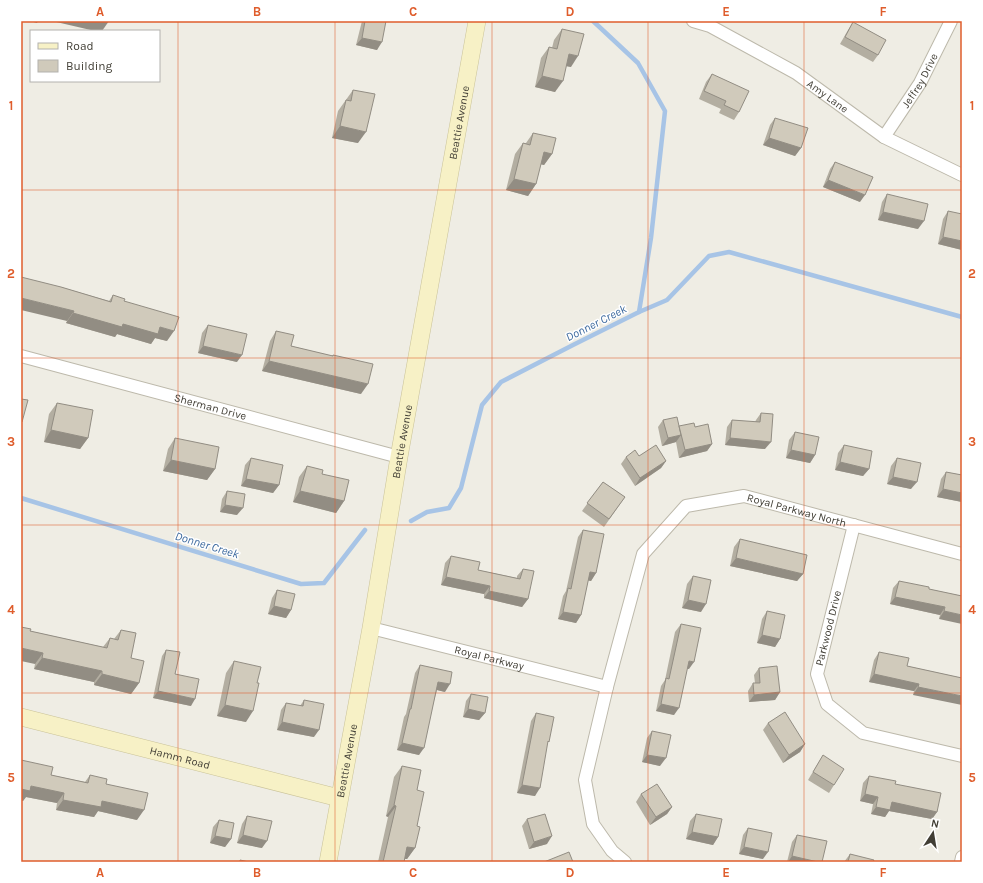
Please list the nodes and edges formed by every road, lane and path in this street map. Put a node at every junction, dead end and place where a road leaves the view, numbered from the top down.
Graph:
1 (477, 21) edge
2 (693, 21) edge
3 (951, 21) edge
4 (884, 137) junction
5 (962, 174) edge
6 (21, 356) edge
7 (399, 457) junction
8 (854, 525) junction
9 (962, 554) edge
10 (371, 628) junction
11 (607, 687) junction
12 (21, 717) edge
13 (962, 756) edge
14 (339, 798) junction
15 (962, 857) edge
16 (328, 862) edge
17 (625, 862) edge
18 (961, 862) edge

1 - 7 street, Beattie Avenue
2 - 4 street, Amy Lane
3 - 4 street, Jeffrey Drive
4 - 5 street, Amy Lane
6 - 7 street, Sherman Drive
7 - 10 street, Beattie Avenue
8 - 9 street, Royal Parkway North
8 - 11 street, Royal Parkway North
8 - 13 street, Parkwood Drive
10 - 11 street, Royal Parkway
10 - 14 street, Beattie Avenue
11 - 17 street, Royal Parkway North
12 - 14 street, Hamm Road
14 - 16 street, Beattie Avenue
15 - 18 street

